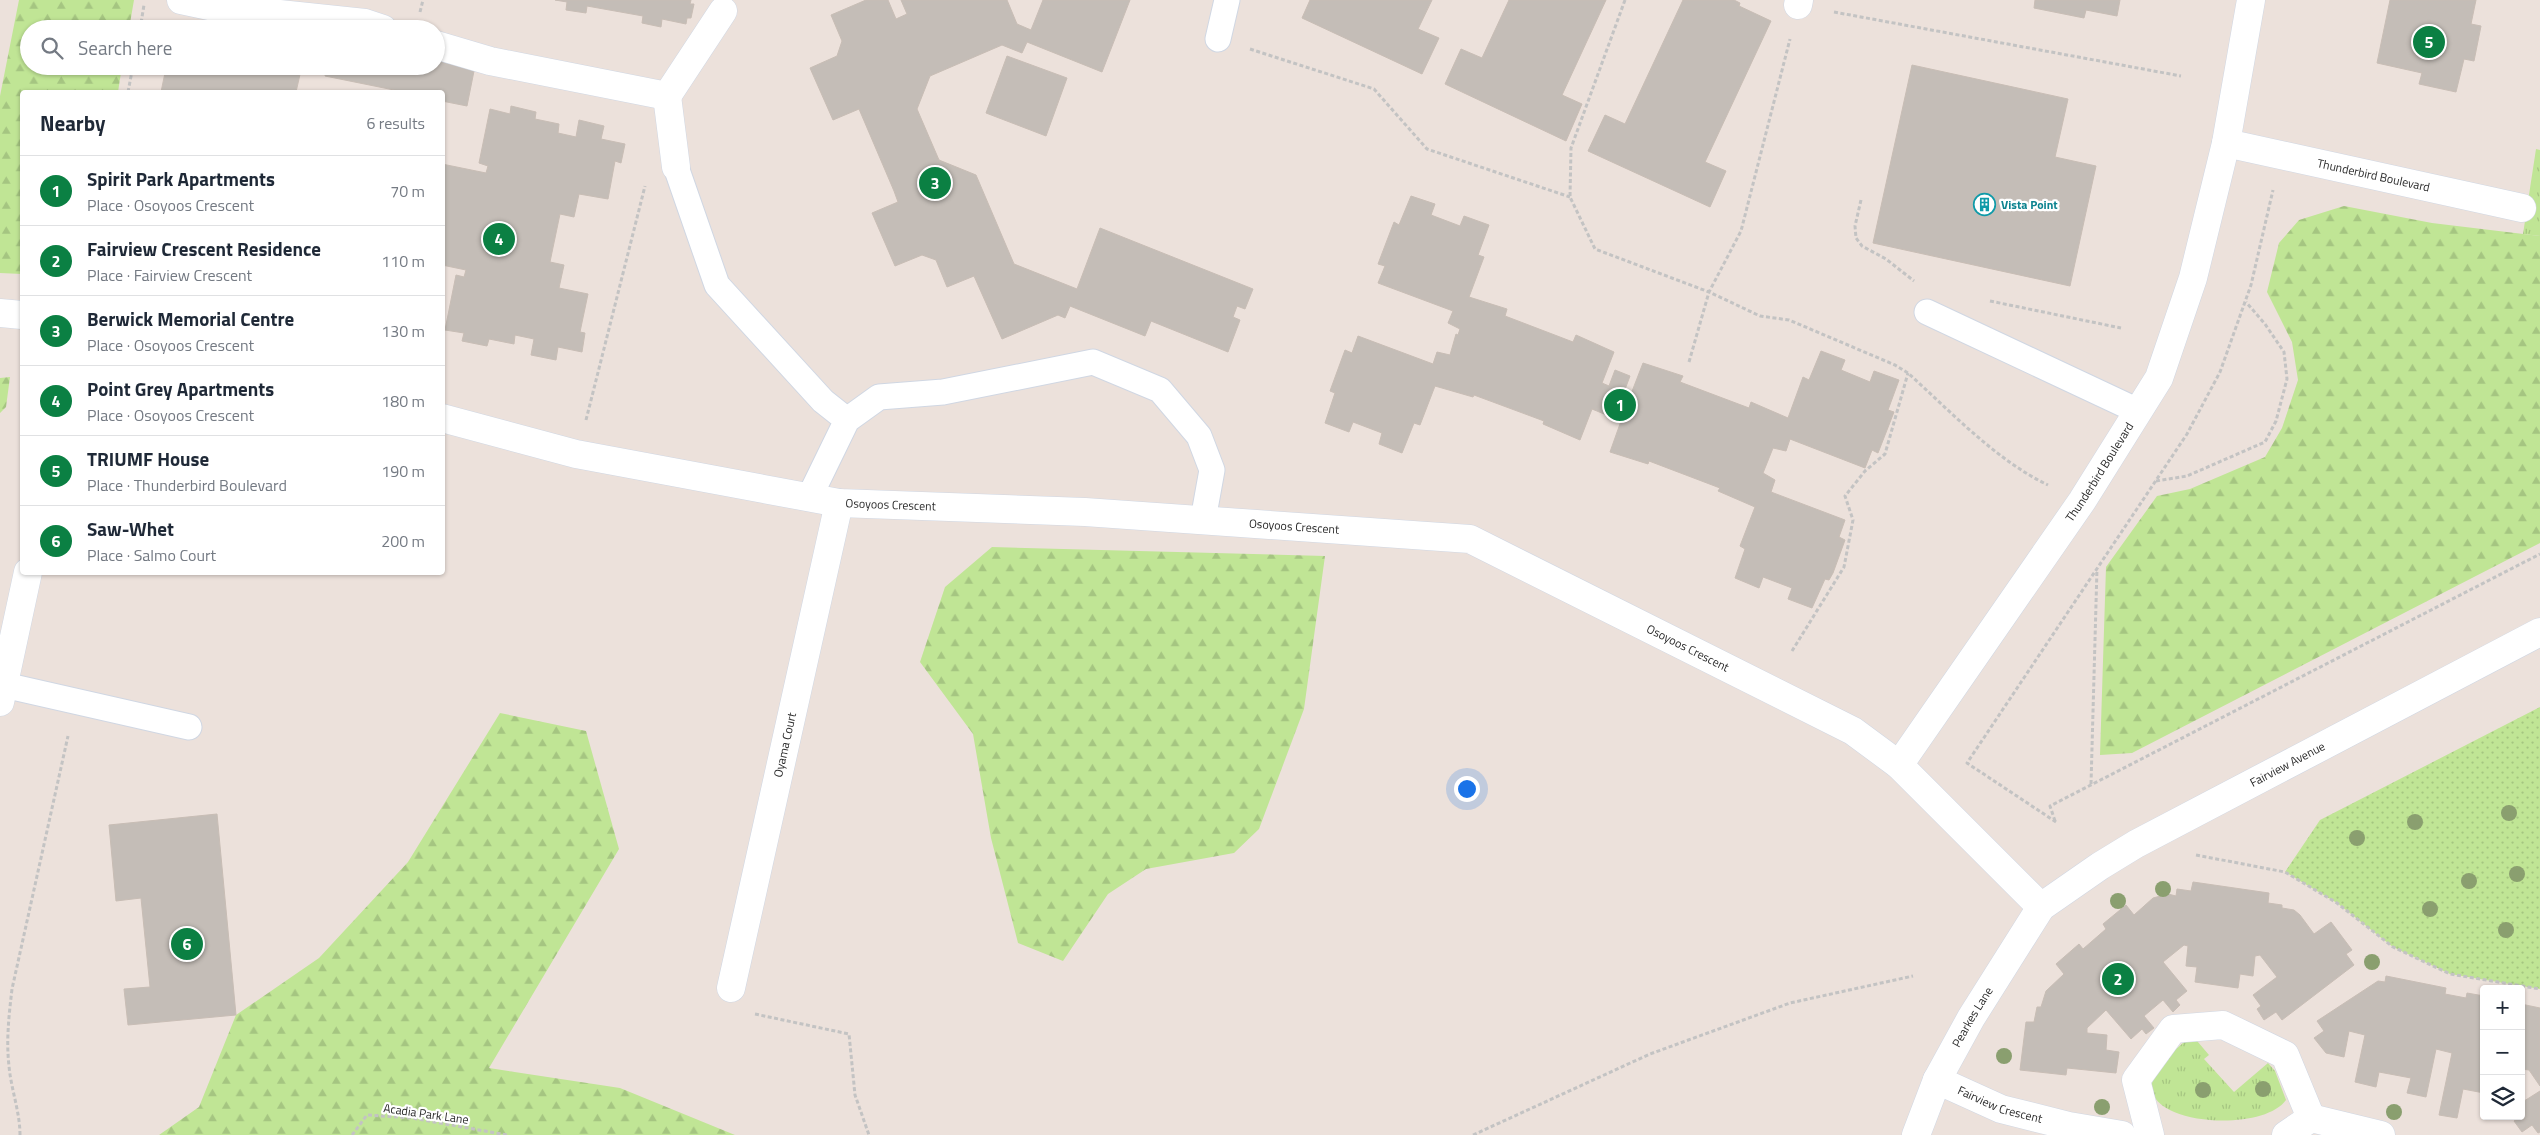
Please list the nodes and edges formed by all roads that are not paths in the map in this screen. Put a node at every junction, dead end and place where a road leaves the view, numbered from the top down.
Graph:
1 (181, 0) edge
2 (1227, 0) edge
3 (2251, 0) edge
4 (723, 11) dead end
5 (337, 20) edge
6 (1218, 38) road end
7 (445, 48) edge
8 (668, 96) junction
9 (2226, 143) junction
10 (676, 167) joint
11 (2522, 208) dead end
12 (1927, 312) dead end
13 (0, 313) edge
14 (20, 315) edge
15 (2138, 411) junction
16 (445, 419) edge
17 (846, 420) junction
18 (809, 498) junction
19 (838, 503) junction
20 (1203, 520) junction
21 (27, 575) edge
22 (2540, 632) edge
23 (2, 694) edge
24 (189, 727) dead end
25 (1898, 765) junction
26 (2041, 907) junction
27 (731, 988) road end
28 (1937, 1080) junction
29 (2311, 1118) junction
30 (1916, 1135) edge
31 (2122, 1135) edge
32 (2150, 1135) edge
33 (2286, 1135) edge
34 (2381, 1135) edge

1 - 5 street
2 - 6 lane
3 - 9 street, Thunderbird Boulevard
4 - 8 street
7 - 8 street
8 - 10 street
9 - 11 street, Thunderbird Boulevard
9 - 15 street, Thunderbird Boulevard
10 - 17 lane
12 - 15 lane
13 - 14 street
15 - 25 street, Thunderbird Boulevard
16 - 18 street, Osoyoos Crescent
17 - 18 lane
17 - 20 lane
18 - 19 street, Osoyoos Crescent
19 - 20 street, Osoyoos Crescent
19 - 27 street, Oyama Court
20 - 25 street, Osoyoos Crescent
21 - 23 street
22 - 26 street, Fairview Avenue
23 - 24 lane
25 - 26 street, Osoyoos Crescent
26 - 28 street, Pearkes Lane
28 - 30 street, Pearkes Lane
28 - 31 street, Fairview Crescent
29 - 32 street
29 - 33 street
29 - 34 street

